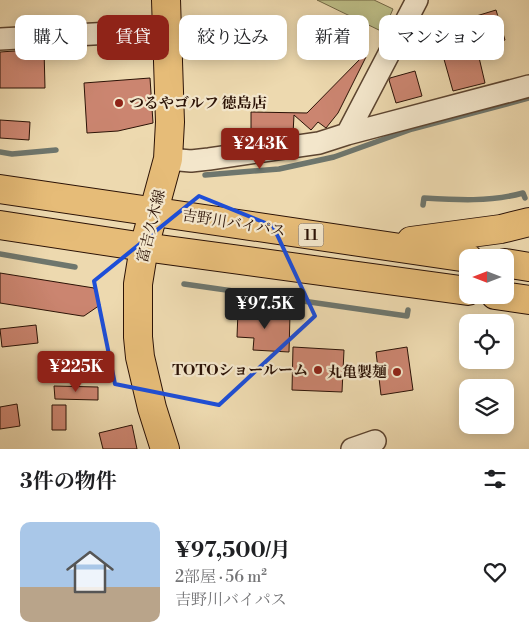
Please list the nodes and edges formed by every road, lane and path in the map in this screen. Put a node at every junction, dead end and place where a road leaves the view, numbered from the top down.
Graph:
1 (166, 0) edge
2 (418, 0) edge
3 (166, 15) edge
4 (97, 34) edge
5 (0, 39) edge
6 (168, 60) edge
7 (529, 86) edge
8 (346, 134) junction
9 (168, 159) junction
10 (0, 189) edge
11 (154, 211) junction
12 (529, 222) edge
13 (0, 225) edge
14 (379, 245) junction
15 (144, 247) junction
16 (459, 257) edge
17 (514, 265) edge
18 (529, 267) edge
19 (459, 290) edge
20 (514, 298) edge
21 (529, 300) edge
22 (376, 441) dead end
23 (165, 449) edge
24 (352, 449) edge

1 - 3 main road, 富吉久木線
2 - 8 street
4 - 5 street
6 - 9 main road, 富吉久木線
7 - 8 street
8 - 9 street
9 - 11 main road, 富吉久木線
10 - 11 main road, 吉野川バイパス / 11
11 - 14 main road, 吉野川バイパス / 11
11 - 15 main road, 富吉久木線
12 - 14 main road
13 - 15 main road, 11
14 - 16 main road, 吉野川バイパス / 11
15 - 19 main road, 11
15 - 23 main road, 富吉久木線
17 - 18 main road
20 - 21 main road
22 - 24 street

